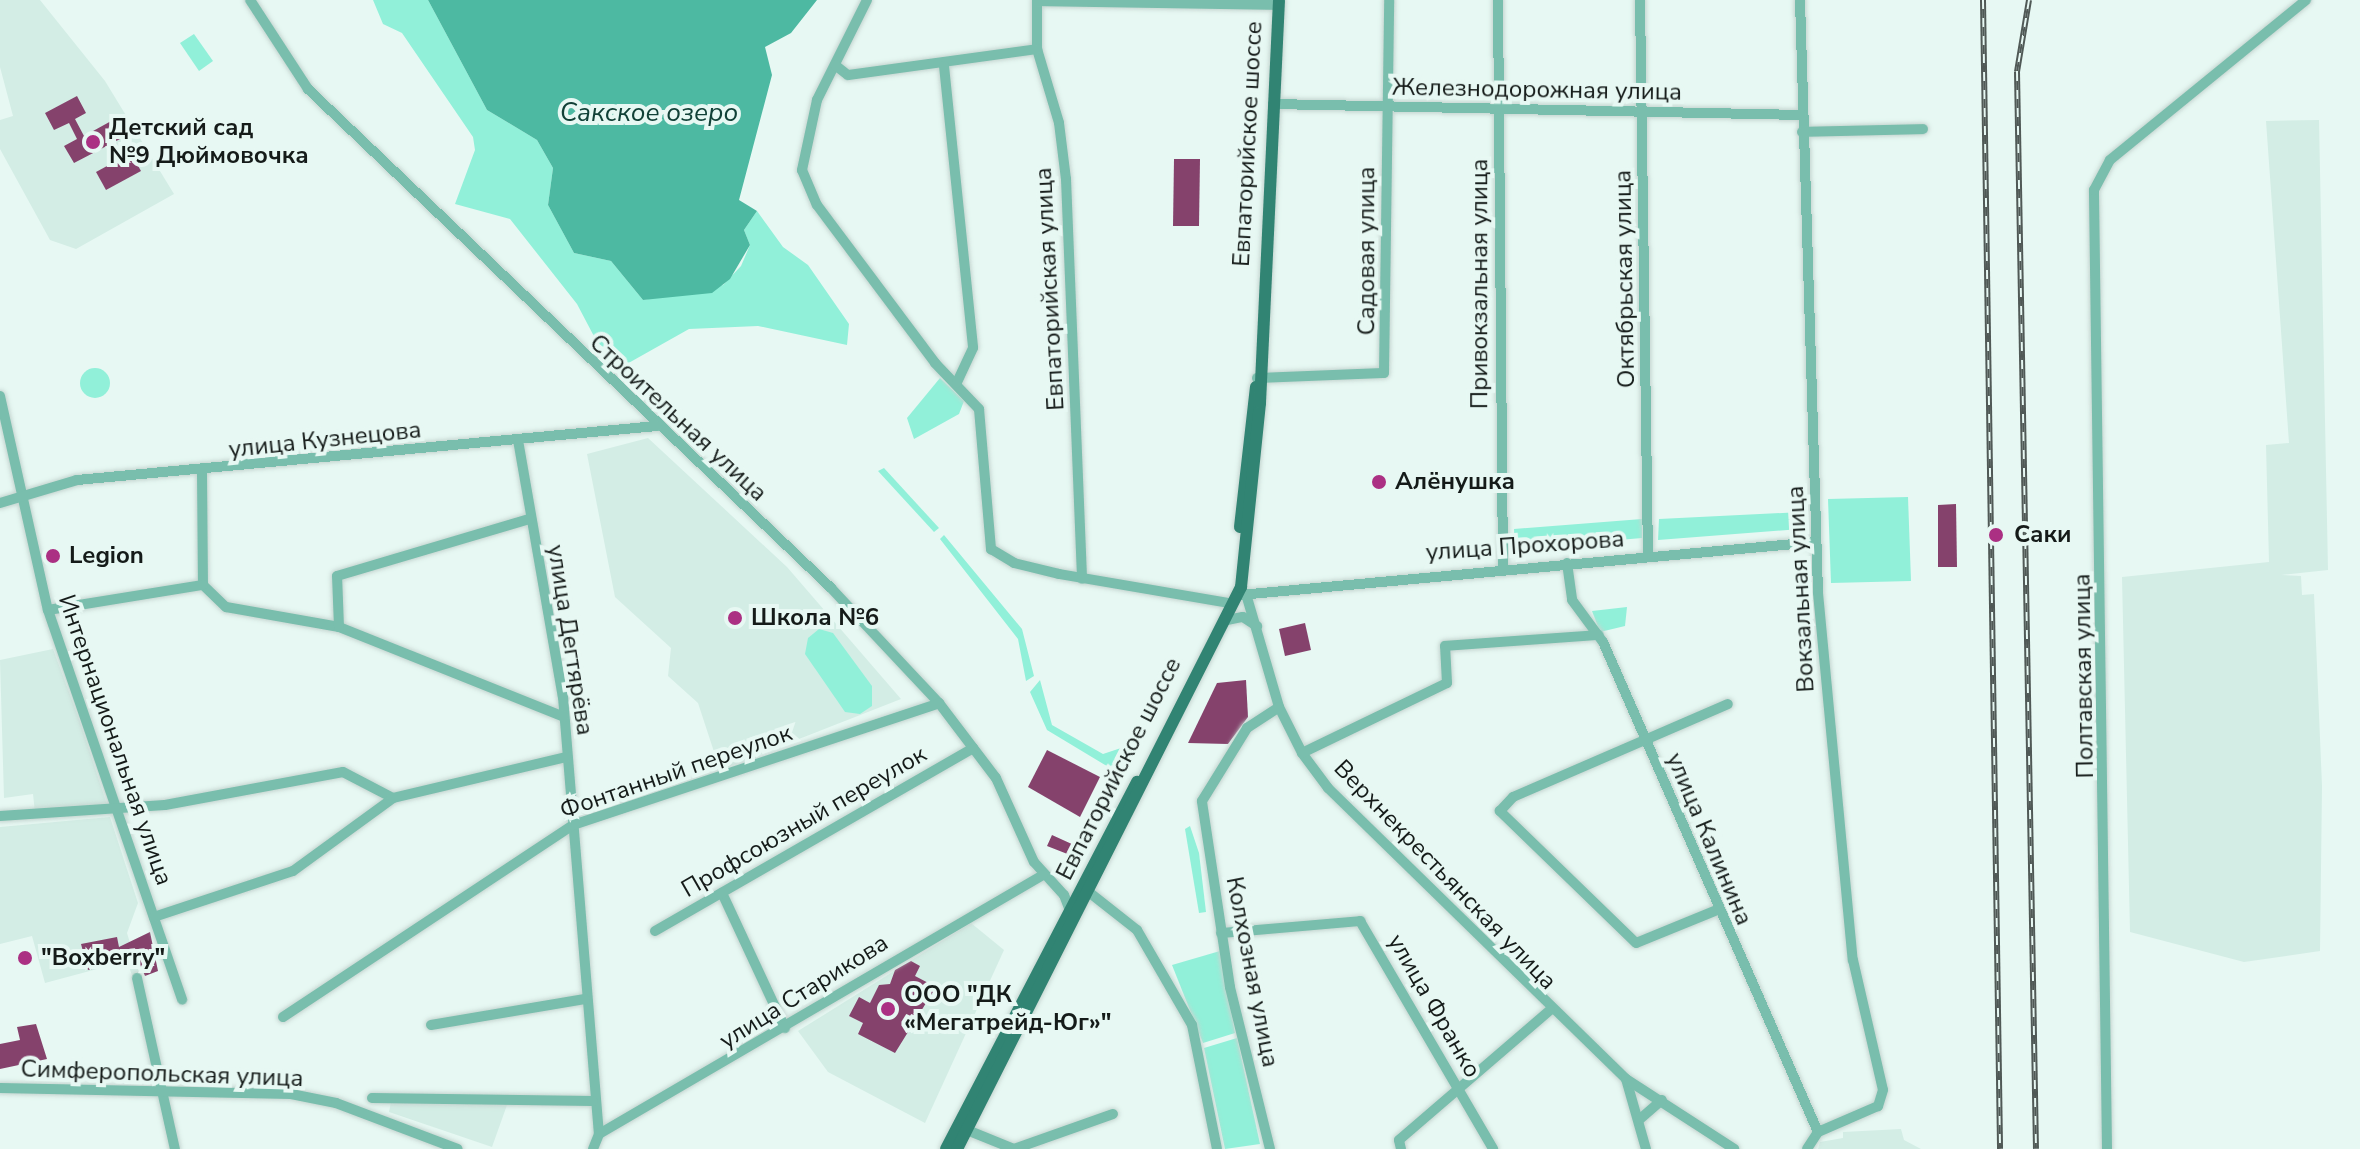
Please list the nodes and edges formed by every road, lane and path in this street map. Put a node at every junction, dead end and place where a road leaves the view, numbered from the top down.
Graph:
1 (250, 0) edge
2 (867, 0) edge
3 (1389, 0) edge
4 (1498, 0) edge
5 (1640, 0) edge
6 (1800, 0) edge
7 (2306, 0) edge
8 (1037, 1) edge
9 (1241, 2) edge
10 (1279, 2) edge
11 (1130, 4) edge
12 (1037, 49) junction
13 (835, 65) junction
14 (944, 66) junction
15 (1273, 104) junction
16 (1388, 107) junction
17 (1641, 111) junction
18 (1498, 112) junction
19 (1802, 115) junction
20 (1923, 129) dead end
21 (1802, 132) junction
22 (1257, 382) junction
23 (957, 383) junction
24 (0, 396) edge
25 (657, 426) junction
26 (518, 440) junction
27 (202, 473) junction
28 (20, 494) junction
29 (0, 503) edge
30 (530, 519) junction
31 (1816, 542) junction
32 (1648, 557) junction
33 (1567, 563) junction
34 (1503, 568) junction
35 (1082, 579) junction
36 (203, 585) junction
37 (1238, 597) junction
38 (48, 610) junction
39 (1227, 620) junction
40 (339, 627) junction
41 (1259, 628) junction
42 (1599, 635) junction
43 (939, 703) junction
44 (1728, 704) dead end
45 (1279, 707) junction
46 (564, 717) junction
47 (1645, 740) junction
48 (973, 748) junction
49 (1302, 753) junction
50 (567, 757) junction
51 (393, 798) junction
52 (117, 810) junction
53 (0, 816) edge
54 (573, 825) junction
55 (1043, 875) junction
56 (1053, 884) junction
57 (1087, 888) junction
58 (722, 893) junction
59 (1717, 910) junction
60 (1070, 911) junction
61 (154, 917) junction
62 (655, 931) dead end
63 (1222, 937) junction
64 (137, 978) dead end
65 (585, 999) junction
66 (182, 1000) dead end
67 (1550, 1010) junction
68 (283, 1017) dead end
69 (431, 1025) dead end
70 (785, 1028) junction
71 (1626, 1079) junction
72 (0, 1088) edge
73 (1458, 1089) junction
74 (162, 1094) junction
75 (372, 1098) dead end
76 (1662, 1100) junction
77 (593, 1101) junction
78 (1113, 1114) dead end
79 (1640, 1119) junction
80 (967, 1130) junction
81 (1818, 1132) junction
82 (599, 1134) junction
83 (175, 1149) edge
84 (458, 1149) edge
85 (593, 1149) edge
86 (946, 1149) edge
87 (957, 1149) edge
88 (1014, 1149) edge
89 (1217, 1149) edge
90 (1270, 1149) edge
91 (1401, 1149) edge
92 (1493, 1149) edge
93 (1646, 1149) edge
94 (1734, 1149) edge
95 (1807, 1149) edge
96 (2107, 1149) edge

1 - 25 street, Строительная улица
2 - 13 street
3 - 16 street, Садовая улица
4 - 18 street, Привокзальная улица
5 - 17 street, Октябрьская улица
6 - 19 street, Вокзальная улица
7 - 96 street, Полтавская улица
8 - 11 street
8 - 12 street, Евпаторийская улица
9 - 10 street
9 - 11 street
10 - 15 main road, Евпаторийское шоссе
12 - 14 street
12 - 35 street, Евпаторийская улица
13 - 14 street
13 - 23 street
14 - 23 street
15 - 16 street, Железнодорожная улица
15 - 22 main road, Евпаторийское шоссе
16 - 18 street, Железнодорожная улица
16 - 22 street, Садовая улица
17 - 18 street, Железнодорожная улица
17 - 19 street, Железнодорожная улица
17 - 32 street, Октябрьская улица
18 - 34 street, Привокзальная улица
19 - 21 street, Вокзальная улица
20 - 21 street
21 - 31 street, Вокзальная улица
22 - 37 main road, Евпаторийское шоссе
23 - 35 street, улица Прохорова
24 - 28 street, Интернациональная улица
25 - 26 street, улица Кузнецова
25 - 43 street, Строительная улица
26 - 27 street, улица Кузнецова
26 - 30 street, улица Дегтярёва
27 - 28 street, улица Кузнецова
27 - 36 street
28 - 29 street, улица Кузнецова
28 - 38 street, Интернациональная улица
30 - 40 street
30 - 46 street, улица Дегтярёва
31 - 32 street, улица Прохорова
31 - 81 street, Вокзальная улица
32 - 33 street, улица Прохорова
33 - 34 street, улица Прохорова
33 - 42 street, улица Калинина
34 - 37 street, улица Прохорова
35 - 37 street, улица Прохорова
36 - 38 street
36 - 40 street
37 - 39 main road, Евпаторийское шоссе
37 - 41 street, Верхнекрестьянская улица
37 - 57 main road, Евпаторийское шоссе
38 - 52 street, Интернациональная улица
39 - 41 street
39 - 57 main road, Евпаторийское шоссе
40 - 46 street
41 - 45 street, Верхнекрестьянская улица
42 - 47 street, улица Калинина
42 - 49 street
43 - 48 street, Строительная улица
43 - 54 street, Фонтанный переулок
44 - 47 street
45 - 49 street, Верхнекрестьянская улица
45 - 63 street, Колхозная улица
46 - 50 street, улица Дегтярёва
47 - 59 street, улица Калинина
47 - 59 street
48 - 55 street, Строительная улица
48 - 58 street, Профсоюзный переулок
49 - 67 street, Верхнекрестьянская улица
50 - 51 street
50 - 54 street, улица Дегтярёва
51 - 52 street
51 - 61 street
52 - 53 street
52 - 61 street, Интернациональная улица
54 - 65 street, улица Дегтярёва
54 - 68 street, Фонтанный переулок
55 - 56 street, Строительная улица
55 - 70 street, улица Старикова
56 - 57 street
56 - 60 street, Строительная улица
57 - 60 main road, Евпаторийское шоссе
57 - 80 main road, Евпаторийское шоссе
57 - 89 street
58 - 62 street, Профсоюзный переулок
58 - 70 street
59 - 81 street, улица Калинина
60 - 86 main road, Евпаторийское шоссе
61 - 66 street, Интернациональная улица
63 - 73 street, улица Франко
63 - 90 street, Колхозная улица
64 - 74 street
65 - 69 street
65 - 77 street, улица Дегтярёва
67 - 71 street, Верхнекрестьянская улица
67 - 73 street
70 - 82 street, улица Старикова
71 - 76 street, Верхнекрестьянская улица
71 - 79 street, Верхнекрестьянская улица
72 - 74 street, Симферопольская улица
73 - 91 street
73 - 92 street, улица Франко
74 - 83 street
74 - 84 street, Симферопольская улица
75 - 77 street
76 - 79 street
76 - 94 street, Верхнекрестьянская улица
77 - 82 street, улица Дегтярёва
78 - 88 street
79 - 93 street, Верхнекрестьянская улица
80 - 87 main road, Евпаторийское шоссе
80 - 88 street
81 - 95 street
82 - 85 street

